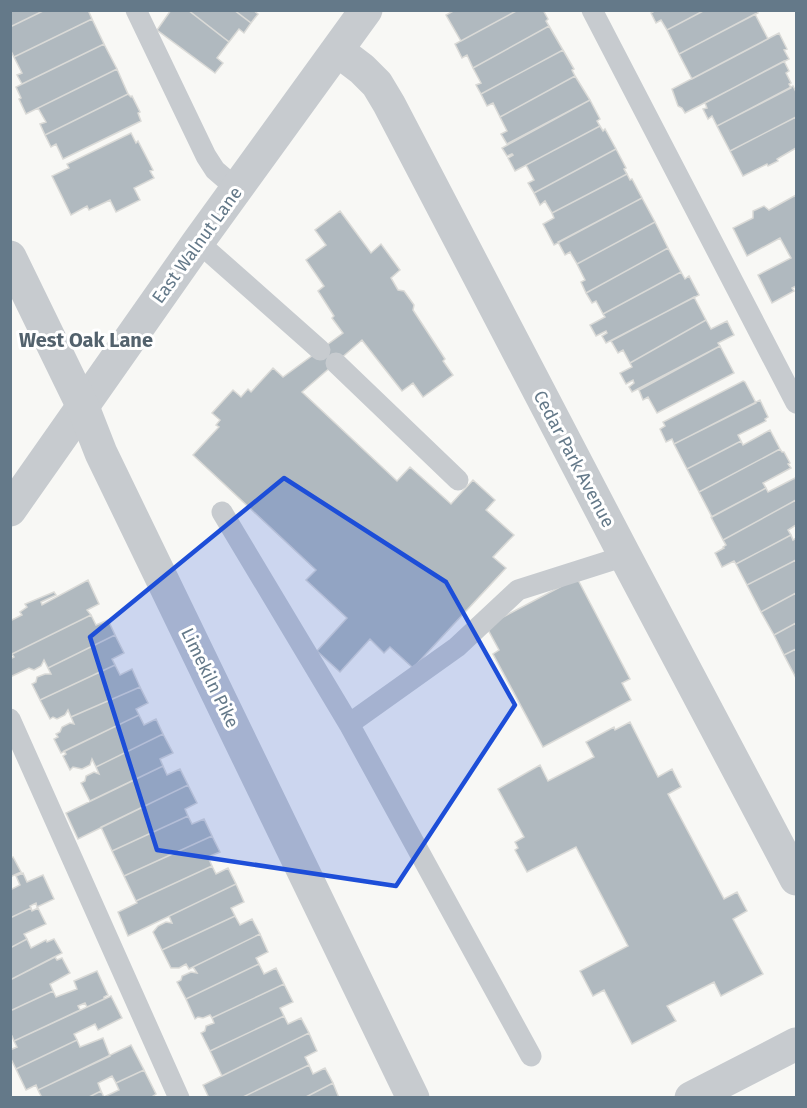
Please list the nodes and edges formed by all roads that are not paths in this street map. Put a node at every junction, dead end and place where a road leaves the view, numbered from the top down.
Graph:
1 (136, 10) edge
2 (366, 10) edge
3 (592, 10) edge
4 (337, 50) junction
5 (237, 189) junction
6 (198, 242) junction
7 (10, 257) edge
8 (796, 403) edge
9 (83, 406) junction
10 (458, 480) dead end
11 (10, 510) edge
12 (222, 512) dead end
13 (625, 556) junction
14 (10, 719) edge
15 (349, 724) junction
16 (796, 879) edge
17 (796, 1044) edge
18 (531, 1056) dead end
19 (179, 1098) edge
20 (413, 1098) edge
21 (691, 1098) edge

1 - 5 lane
2 - 4 street, East Walnut Lane
3 - 8 lane
4 - 5 street, East Walnut Lane
4 - 13 street, Cedar Park Avenue
5 - 6 street, East Walnut Lane
6 - 9 street, East Walnut Lane
6 - 10 lane
7 - 9 street, Limekiln Pike
9 - 11 street, East Walnut Lane
9 - 20 street, Limekiln Pike
12 - 15 lane
13 - 15 lane
13 - 16 street, Cedar Park Avenue
14 - 19 lane
15 - 18 lane
17 - 21 street

